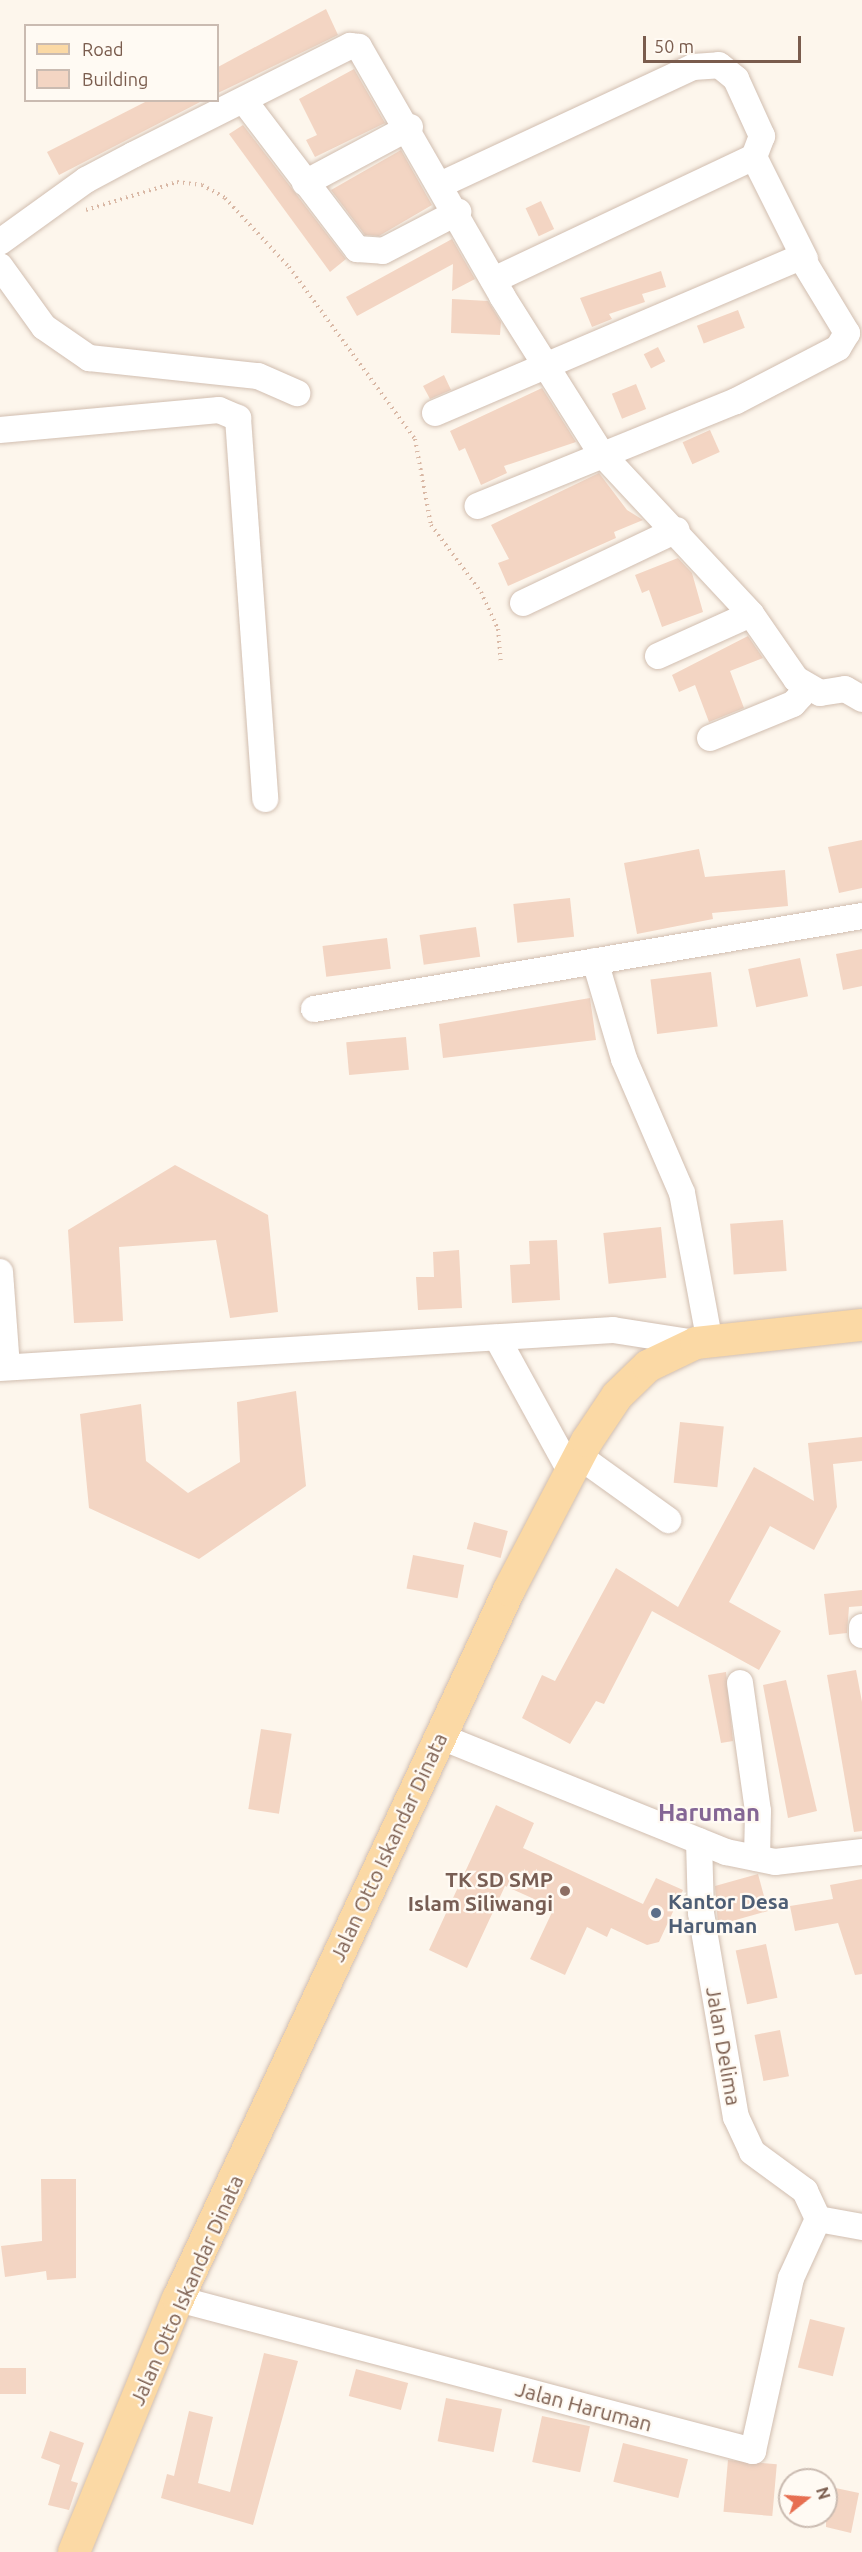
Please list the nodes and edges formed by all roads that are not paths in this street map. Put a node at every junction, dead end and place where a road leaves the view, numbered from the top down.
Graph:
1 (245, 102) junction
2 (410, 127) junction
3 (754, 157) junction
4 (306, 183) junction
5 (441, 184) junction
6 (458, 212) junction
7 (0, 242) edge
8 (805, 259) junction
9 (0, 267) edge
10 (494, 280) junction
11 (546, 367) junction
12 (297, 393) dead end
13 (435, 413) dead end
14 (0, 430) edge
15 (601, 453) junction
16 (478, 506) dead end
17 (677, 530) junction
18 (523, 603) dead end
19 (751, 614) junction
20 (658, 656) dead end
21 (807, 689) junction
22 (862, 699) edge
23 (710, 738) dead end
24 (265, 799) dead end
25 (862, 916) edge
26 (595, 961) junction
27 (314, 1009) dead end
28 (0, 1272) edge
29 (862, 1325) edge
30 (497, 1338) junction
31 (702, 1340) junction
32 (3, 1367) edge
33 (574, 1463) junction
34 (668, 1520) dead end
35 (862, 1627) edge
36 (862, 1635) edge
37 (741, 1683) dead end
38 (439, 1736) junction
39 (699, 1841) junction
40 (862, 1852) edge
41 (757, 1858) junction
42 (818, 2219) junction
43 (862, 2227) edge
44 (178, 2299) junction
45 (74, 2552) edge

1 - 2 street
1 - 4 street
1 - 7 street
2 - 4 street
2 - 5 street
3 - 5 street
3 - 8 street
3 - 10 street
4 - 6 street
5 - 6 street
6 - 10 street
8 - 11 street
8 - 15 street
9 - 12 street
10 - 11 street
11 - 13 street
11 - 15 street
14 - 24 street
15 - 16 street
15 - 17 street
17 - 18 street
17 - 19 street
19 - 20 street
19 - 21 street
21 - 22 street
21 - 23 street
25 - 26 street
26 - 27 street
26 - 31 street
28 - 32 street
29 - 31 main road, Jalan Otto Iskandar Dinata
30 - 31 street
30 - 32 street
30 - 33 street
31 - 33 main road, Jalan Otto Iskandar Dinata
33 - 34 street
33 - 38 main road, Jalan Otto Iskandar Dinata
35 - 36 street
37 - 41 street
38 - 39 street
38 - 44 main road, Jalan Otto Iskandar Dinata
39 - 41 street
39 - 42 street, Jalan Delima
40 - 41 street
42 - 43 street
42 - 44 street, Jalan Haruman
44 - 45 main road, Jalan Otto Iskandar Dinata

